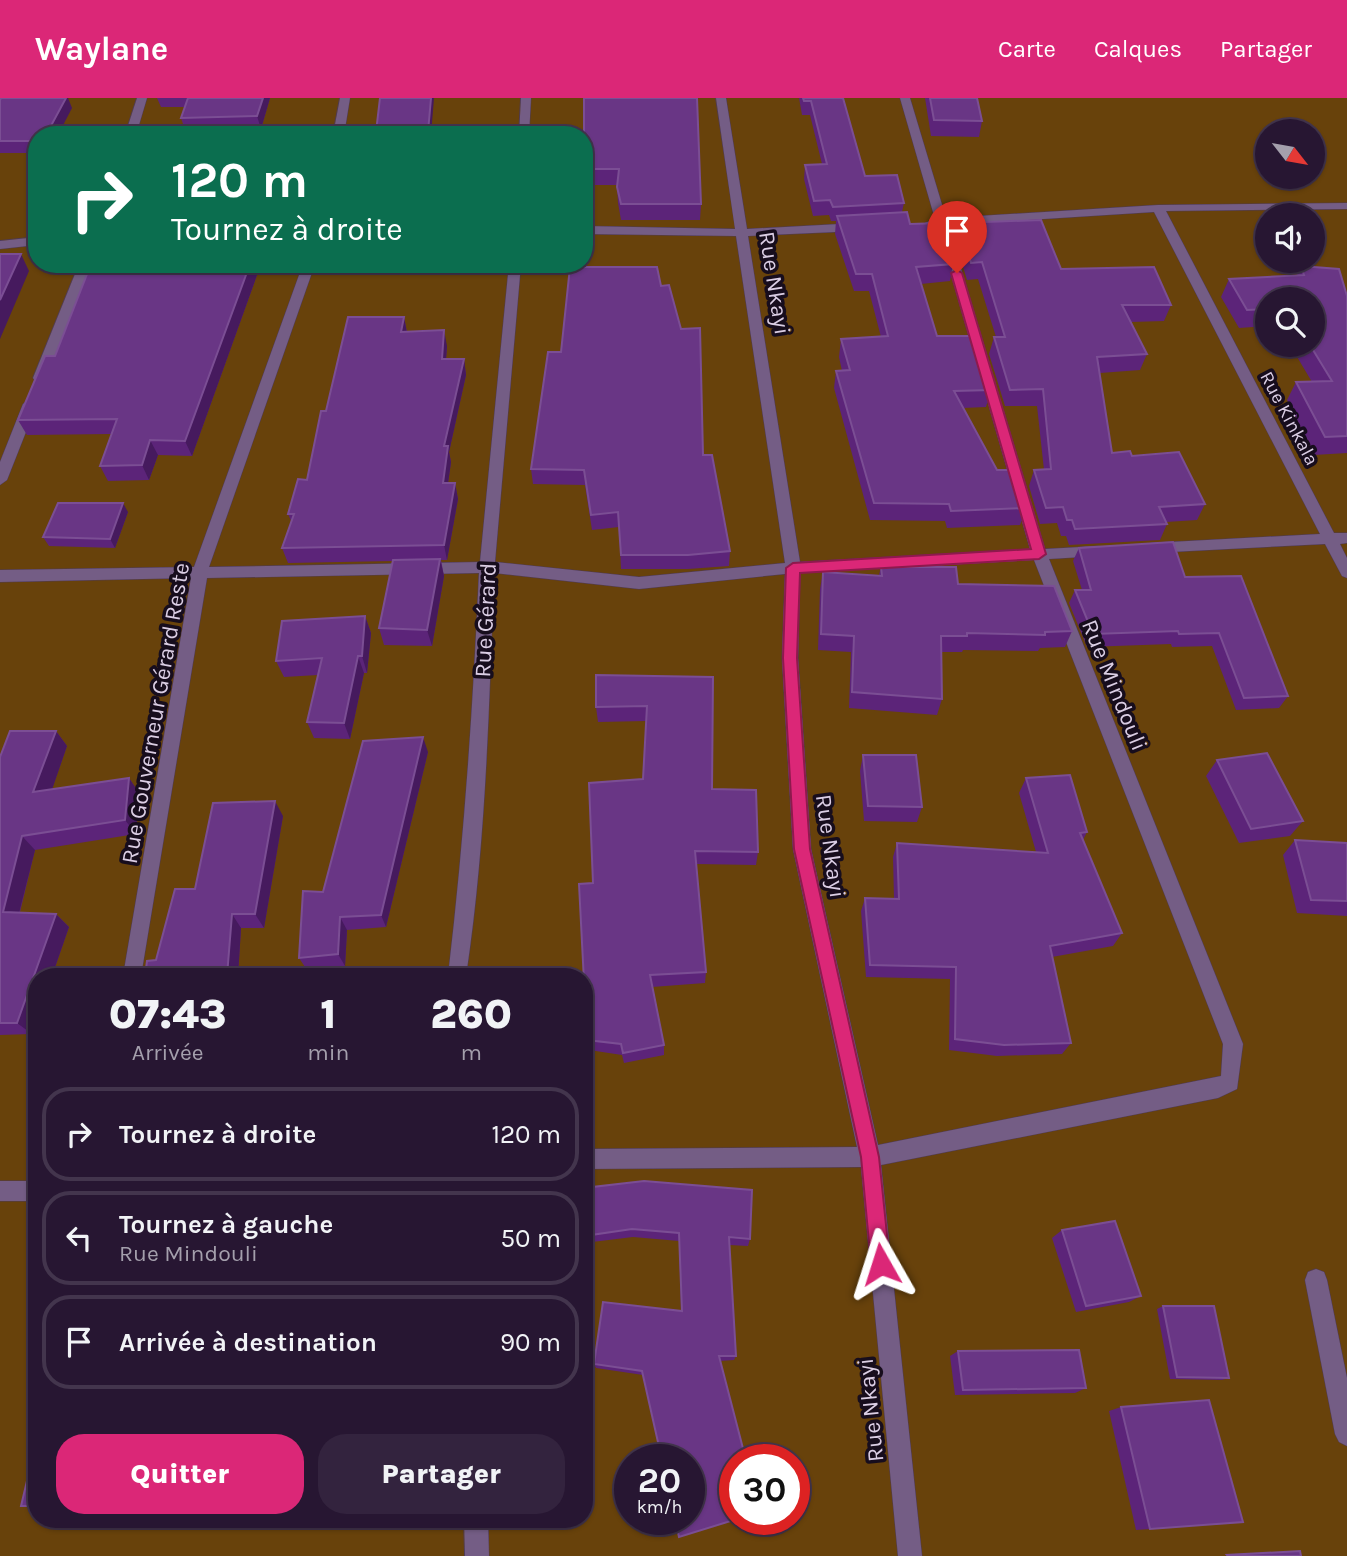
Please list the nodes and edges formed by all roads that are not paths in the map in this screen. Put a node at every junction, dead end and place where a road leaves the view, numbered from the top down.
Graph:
1 (142, 98) edge
2 (345, 98) edge
3 (526, 98) edge
4 (721, 98) edge
5 (905, 98) edge
6 (133, 126) edge
7 (340, 126) edge
8 (524, 126) edge
9 (1347, 206) edge
10 (1158, 208) junction
11 (942, 222) junction
12 (915, 224) edge
13 (875, 226) edge
14 (593, 230) edge
15 (743, 233) junction
16 (28, 242) edge
17 (0, 245) edge
18 (81, 273) edge
19 (306, 273) edge
20 (514, 273) edge
21 (0, 480) edge
22 (1347, 538) edge
23 (1331, 539) junction
24 (1136, 549) edge
25 (1108, 550) edge
26 (1039, 554) junction
27 (487, 568) junction
28 (793, 568) junction
29 (200, 572) junction
30 (1347, 572) edge
31 (0, 576) edge
32 (133, 968) edge
33 (458, 968) edge
34 (870, 1157) junction
35 (593, 1158) edge
36 (0, 1191) edge
37 (28, 1191) edge
38 (1316, 1280) dead end
39 (1347, 1434) edge
40 (476, 1528) edge
41 (477, 1556) edge
42 (909, 1556) edge

1 - 6 street
2 - 7 street
3 - 8 street
4 - 15 street, Rue Nkayi
5 - 11 street, Rue Mindouli
9 - 10 street
10 - 11 street
10 - 23 street, Rue Kinkala
11 - 12 street
11 - 26 street, Rue Mindouli
13 - 15 street
14 - 15 street
15 - 28 street, Rue Nkayi
16 - 17 street
18 - 21 street
19 - 29 street, Rue Gouverneur Gérard Reste
20 - 27 street, Rue Gérard
22 - 23 street
23 - 24 street
23 - 30 street, Rue Kinkala
25 - 26 street
26 - 28 street
26 - 34 street, Rue Mindouli
27 - 28 street
27 - 29 street
27 - 33 street, Rue Gérard
28 - 34 street, Rue Nkayi
29 - 31 street
29 - 32 street, Rue Gouverneur Gérard Reste
34 - 35 street
34 - 42 street, Rue Nkayi
36 - 37 street
38 - 39 street
40 - 41 street

